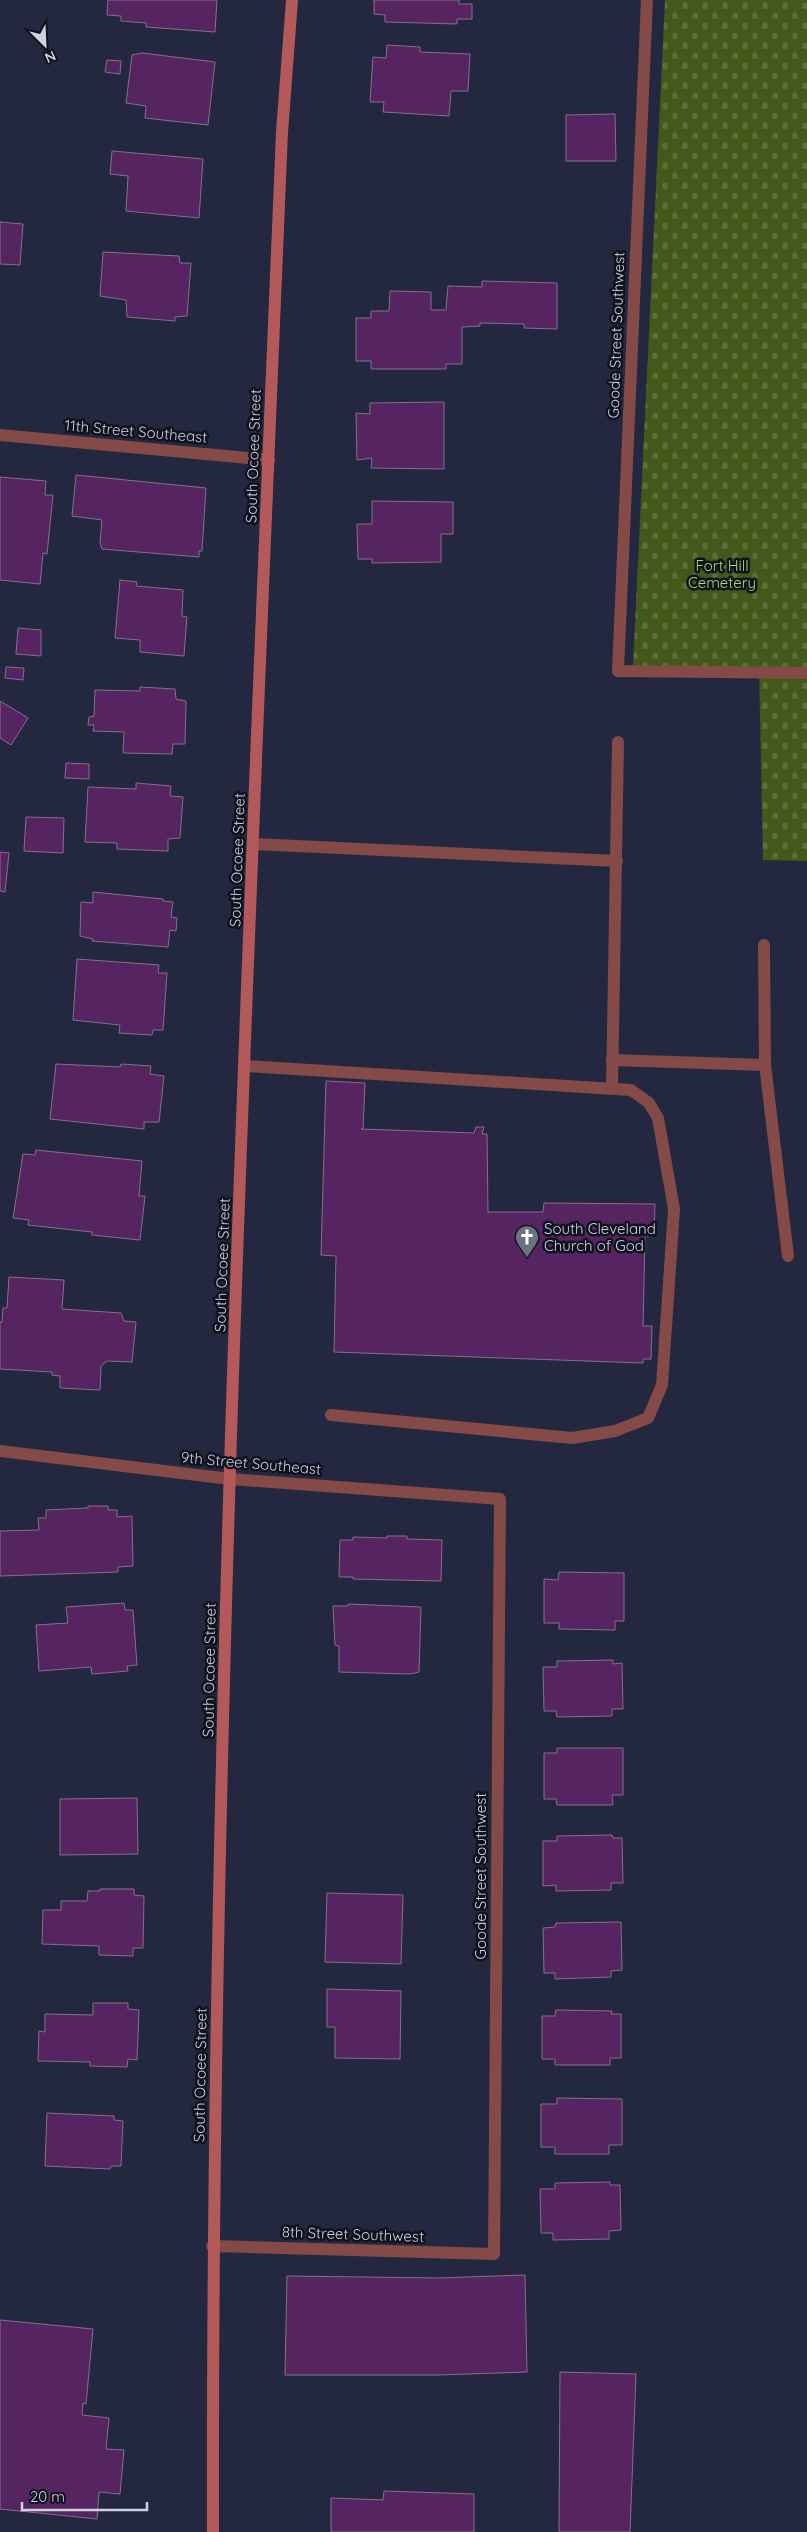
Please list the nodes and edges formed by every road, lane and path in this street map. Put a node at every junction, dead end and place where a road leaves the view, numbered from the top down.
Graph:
1 (292, 0) edge
2 (647, 0) edge
3 (0, 435) edge
4 (269, 460) junction
5 (807, 674) edge
6 (618, 742) dead end
7 (254, 844) junction
8 (616, 861) junction
9 (764, 944) dead end
10 (612, 1060) junction
11 (765, 1065) junction
12 (246, 1066) junction
13 (612, 1089) junction
14 (788, 1256) dead end
15 (331, 1415) dead end
16 (0, 1451) edge
17 (230, 1479) junction
18 (500, 1499) joint
19 (212, 2246) junction
20 (494, 2254) joint
21 (213, 2532) edge

1 - 4 street, South Ocoee Street
2 - 5 street, Goode Street Southwest
3 - 4 street, 11th Street Southeast
4 - 7 street, South Ocoee Street
6 - 8 street
7 - 8 street
7 - 12 street, South Ocoee Street
8 - 10 street
9 - 11 street
10 - 11 street
10 - 13 street
11 - 14 street
12 - 13 street
12 - 17 street, South Ocoee Street
13 - 15 street
16 - 17 street, 9th Street Southeast
17 - 18 street, 9th Street Southeast
17 - 19 street, South Ocoee Street
18 - 20 street, Goode Street Southwest
19 - 20 street, 8th Street Southwest
19 - 21 street, South Ocoee Street

